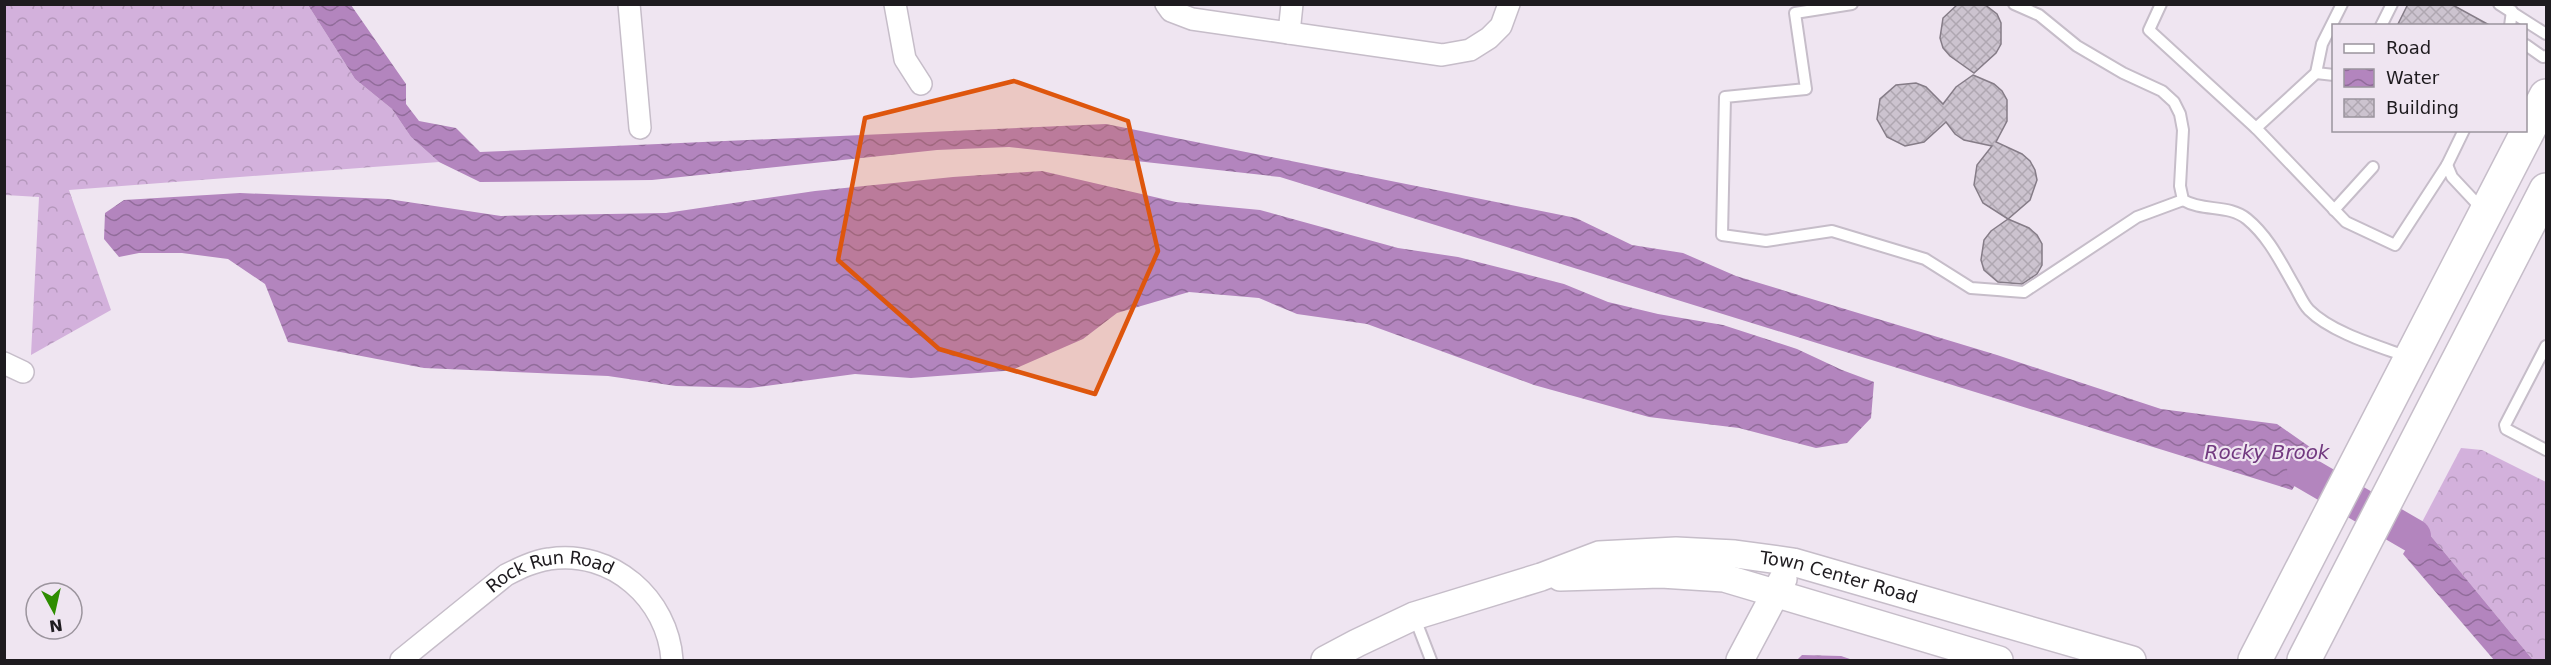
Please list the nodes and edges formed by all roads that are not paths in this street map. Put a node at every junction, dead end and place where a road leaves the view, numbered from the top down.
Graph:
1 (629, 4) edge
2 (896, 4) edge
3 (1166, 4) edge
4 (1292, 4) edge
5 (1509, 4) edge
6 (1852, 4) edge
7 (2014, 4) edge
8 (2161, 4) edge
9 (2342, 4) edge
10 (2392, 4) edge
11 (2499, 4) edge
12 (2512, 11) junction
13 (2382, 24) edge
14 (2510, 24) edge
15 (1289, 33) junction
16 (2547, 34) edge
17 (2527, 46) edge
18 (2547, 56) edge
19 (2316, 73) junction
20 (2332, 75) edge
21 (921, 84) dead end
22 (2547, 96) edge
23 (640, 128) dead end
24 (2256, 128) junction
25 (2463, 132) edge
26 (2447, 165) junction
27 (2373, 167) dead end
28 (2547, 190) edge
29 (2183, 200) junction
30 (2334, 210) junction
31 (2486, 214) junction
32 (2547, 346) edge
33 (2411, 358) junction
34 (2547, 450) edge
35 (1792, 562) junction
36 (1541, 577) junction
37 (1776, 592) junction
38 (1414, 616) junction
39 (401, 660) edge
40 (672, 660) edge
41 (1325, 660) edge
42 (1431, 660) edge
43 (1740, 660) edge
44 (1999, 660) edge
45 (2132, 660) edge
46 (2255, 660) edge
47 (2304, 660) edge

1 - 23 street
2 - 21 street
3 - 15 street
4 - 15 street
5 - 15 street
6 - 29 lane
7 - 29 lane
8 - 24 lane
9 - 19 lane
10 - 13 lane
11 - 12 lane
12 - 14 lane
12 - 16 lane
17 - 18 lane
19 - 20 lane
19 - 24 lane
22 - 31 highway
24 - 30 lane
25 - 26 lane
26 - 30 lane
26 - 31 lane
27 - 30 lane
28 - 47 highway
29 - 33 lane
31 - 33 highway
32 - 34 lane
33 - 46 highway
35 - 36 street, Town Center Road
35 - 37 street
35 - 45 street, Town Center Road
36 - 37 street, Town Center Road
36 - 38 street, Town Center Road
37 - 43 street
37 - 44 street, Town Center Road
38 - 41 street, Town Center Road
38 - 42 lane
39 - 40 street, Rock Run Road

